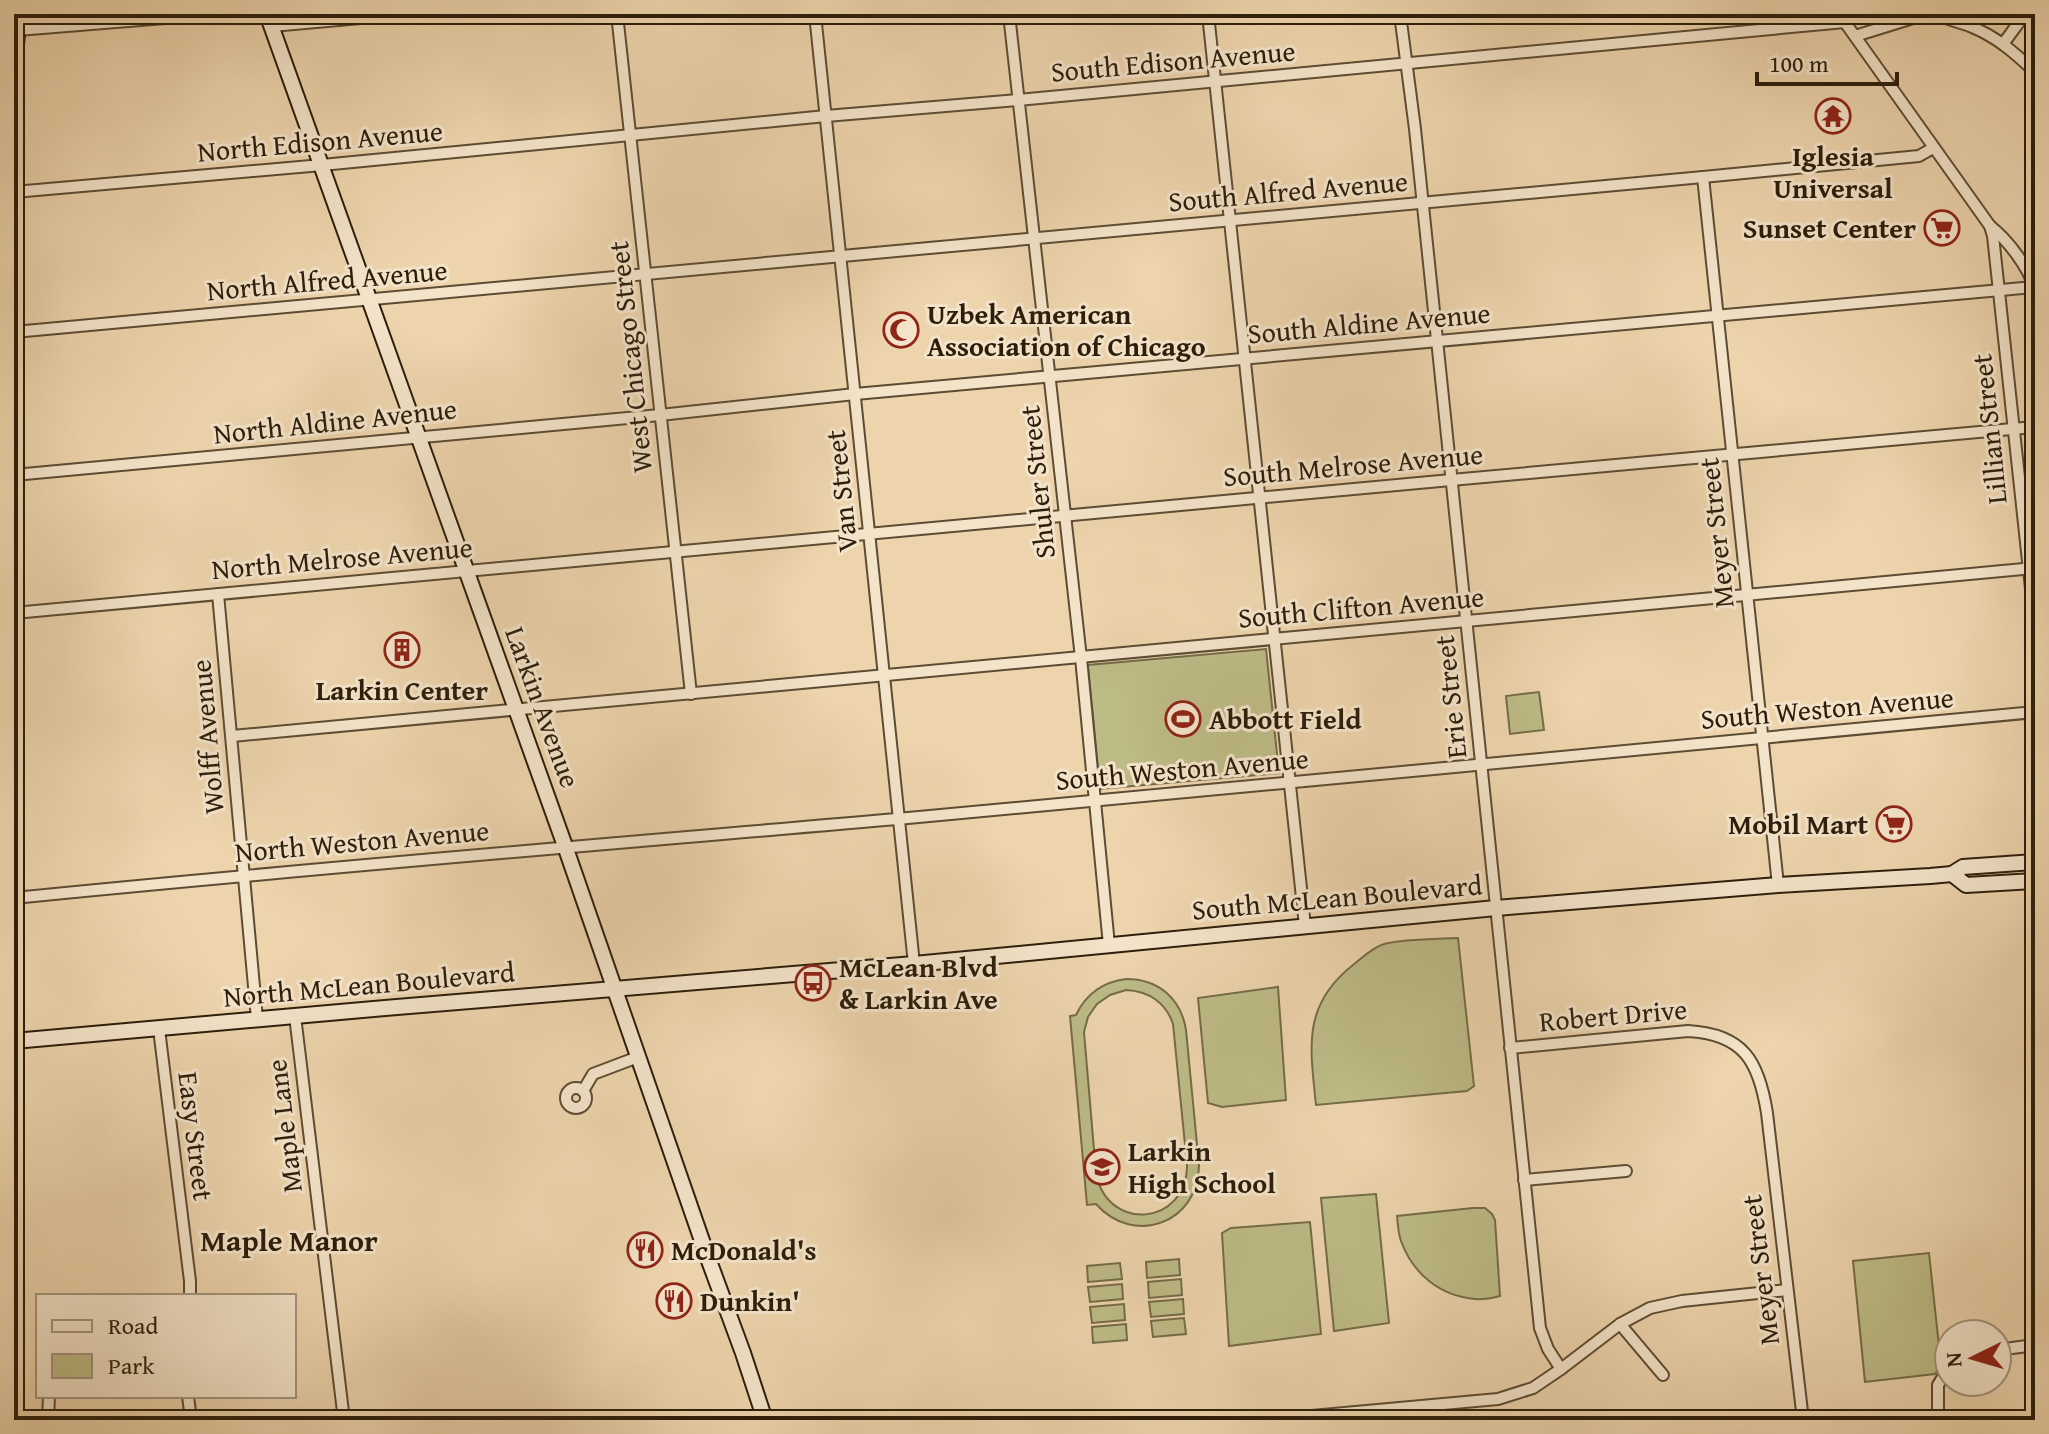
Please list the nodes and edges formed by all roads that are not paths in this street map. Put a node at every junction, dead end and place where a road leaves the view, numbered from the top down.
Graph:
1 (19, 14) edge
2 (214, 14) edge
3 (405, 14) edge
4 (617, 14) edge
5 (815, 14) edge
6 (1009, 14) edge
7 (1208, 14) edge
8 (1400, 14) edge
9 (1862, 14) edge
10 (1926, 14) edge
11 (1936, 14) edge
12 (2025, 14) edge
13 (1842, 18) edge
14 (269, 20) edge
15 (18, 30) junction
16 (1855, 36) junction
17 (2003, 44) junction
18 (1407, 63) junction
19 (14, 65) edge
20 (2035, 72) edge
21 (1215, 80) junction
22 (1018, 100) junction
23 (826, 116) junction
24 (630, 136) junction
25 (1933, 148) junction
26 (322, 165) junction
27 (1703, 177) junction
28 (14, 192) edge
29 (1422, 202) junction
30 (1230, 220) junction
31 (1990, 226) junction
32 (1033, 238) junction
33 (840, 256) junction
34 (645, 275) junction
35 (2035, 288) edge
36 (1998, 290) junction
37 (370, 300) junction
38 (1717, 316) junction
39 (14, 332) edge
40 (1437, 340) junction
41 (1244, 359) junction
42 (1049, 377) junction
43 (855, 394) junction
44 (660, 415) junction
45 (2035, 427) edge
46 (2013, 430) junction
47 (418, 436) junction
48 (1732, 455) junction
49 (14, 475) edge
50 (1451, 480) junction
51 (1259, 498) junction
52 (1065, 516) junction
53 (869, 533) junction
54 (675, 552) junction
55 (2032, 568) edge
56 (466, 571) junction
57 (218, 594) junction
58 (1746, 595) junction
59 (14, 613) edge
60 (1467, 622) junction
61 (2035, 626) edge
62 (1275, 638) junction
63 (1081, 658) junction
64 (885, 676) junction
65 (691, 694) junction
66 (515, 710) junction
67 (2035, 712) edge
68 (232, 736) junction
69 (1761, 738) junction
70 (1481, 764) junction
71 (1291, 783) junction
72 (1096, 801) junction
73 (900, 818) junction
74 (715, 834) joint
75 (565, 846) junction
76 (2035, 862) edge
77 (1952, 874) junction
78 (243, 877) junction
79 (2035, 881) edge
80 (1778, 885) junction
81 (14, 898) edge
82 (1496, 908) junction
83 (1305, 926) junction
84 (1109, 945) junction
85 (914, 964) junction
86 (729, 979) joint
87 (614, 989) junction
88 (295, 1016) junction
89 (257, 1019) junction
90 (159, 1029) junction
91 (14, 1041) edge
92 (1510, 1048) junction
93 (638, 1057) junction
94 (583, 1091) dead end
95 (1767, 1113) joint
96 (1626, 1171) dead end
97 (1524, 1180) junction
98 (1787, 1290) junction
99 (190, 1294) edge
100 (1620, 1324) junction
101 (2035, 1345) edge
102 (2013, 1348) edge
103 (1561, 1369) junction
104 (1663, 1375) dead end
105 (49, 1398) edge
106 (188, 1398) edge
107 (1937, 1398) edge
108 (540, 1417) dead end
109 (48, 1420) edge
110 (191, 1420) edge
111 (344, 1420) edge
112 (506, 1420) edge
113 (765, 1420) edge
114 (1267, 1420) edge
115 (1803, 1420) edge
116 (1938, 1420) edge

1 - 15 main road
2 - 15 street
3 - 14 street
4 - 24 street, West Chicago Street
5 - 23 street, Van Street
6 - 22 street, Shuler Street
7 - 21 street
8 - 18 street, Erie Street
9 - 13 street, South Edison Avenue
10 - 16 street
11 - 17 street
12 - 17 street
13 - 16 street
13 - 18 street, South Edison Avenue
14 - 26 main road, Larkin Avenue
15 - 19 main road
16 - 25 street
17 - 20 street
18 - 21 street, South Edison Avenue
18 - 29 street, Erie Street
21 - 22 street, South Edison Avenue
21 - 30 street
22 - 23 street, South Edison Avenue
22 - 32 street, Shuler Street
23 - 24 street, South Edison Avenue
23 - 33 street, Van Street
24 - 26 street, North Edison Avenue
24 - 34 street, West Chicago Street
25 - 27 street, South Alfred Avenue
25 - 31 street
26 - 28 street, North Edison Avenue
26 - 37 main road, Larkin Avenue
27 - 29 street, South Alfred Avenue
27 - 38 street, Meyer Street
29 - 30 street, South Alfred Avenue
29 - 40 street, Erie Street
30 - 32 street, South Alfred Avenue
30 - 41 street
31 - 35 street
31 - 36 street, Lillian Street
32 - 33 street, South Alfred Avenue
32 - 42 street, Shuler Street
33 - 34 street, South Alfred Avenue
33 - 43 street, Van Street
34 - 37 street, North Alfred Avenue
34 - 44 street, West Chicago Street
35 - 36 street, South Aldine Avenue
36 - 38 street, South Aldine Avenue
36 - 46 street, Lillian Street
37 - 39 street, North Alfred Avenue
37 - 47 main road, Larkin Avenue
38 - 40 street, South Aldine Avenue
38 - 48 street, Meyer Street
40 - 41 street, South Aldine Avenue
40 - 50 street, Erie Street
41 - 42 street, South Aldine Avenue
41 - 51 street
42 - 43 street, South Aldine Avenue
42 - 52 street, Shuler Street
43 - 44 street, South Aldine Avenue
43 - 53 street, Van Street
44 - 47 street, North Aldine Avenue
44 - 54 street, West Chicago Street
45 - 46 street, South Melrose Avenue
46 - 48 street, South Melrose Avenue
46 - 55 street, Lillian Street
47 - 49 street, North Aldine Avenue
47 - 56 main road, Larkin Avenue
48 - 50 street, South Melrose Avenue
48 - 58 street, Meyer Street
50 - 51 street, South Melrose Avenue
50 - 60 street, Erie Street
51 - 52 street, South Melrose Avenue
51 - 62 street
52 - 53 street, South Melrose Avenue
52 - 63 street, Shuler Street
53 - 54 street, South Melrose Avenue
53 - 64 street, Van Street
54 - 56 street, North Melrose Avenue
54 - 65 street, West Chicago Street
55 - 58 street, South Clifton Avenue
55 - 61 street, Lillian Street
56 - 57 street, North Melrose Avenue
56 - 66 main road, Larkin Avenue
57 - 59 street, North Melrose Avenue
57 - 68 street, Wolff Avenue
58 - 60 street, South Clifton Avenue
58 - 69 street, Meyer Street
60 - 62 street, South Clifton Avenue
60 - 70 street, Erie Street
62 - 63 street, South Clifton Avenue
62 - 71 street
63 - 64 street, South Clifton Avenue
63 - 72 street, Shuler Street
64 - 65 street, South Clifton Avenue
64 - 73 street, Van Street
65 - 66 street, South Clifton Avenue
66 - 68 street, South Clifton Avenue
66 - 75 main road, Larkin Avenue
67 - 69 street, South Weston Avenue
68 - 78 street, Wolff Avenue
69 - 70 street, South Weston Avenue
69 - 80 street, Meyer Street
70 - 71 street, South Weston Avenue
70 - 82 street, Erie Street
71 - 72 street, South Weston Avenue
71 - 83 street
72 - 73 street, South Weston Avenue
72 - 84 street, Shuler Street
73 - 74 street, South Weston Avenue
73 - 85 street, Van Street
74 - 75 street, North Weston Avenue
75 - 78 street, North Weston Avenue
75 - 87 main road, Larkin Avenue
76 - 77 main road, South McLean Boulevard
77 - 79 main road, South McLean Boulevard
77 - 80 main road, South McLean Boulevard
78 - 81 street, North Weston Avenue
78 - 89 street, Wolff Avenue
80 - 82 main road, South McLean Boulevard
82 - 83 main road, South McLean Boulevard
82 - 92 street, Erie Street
83 - 84 main road, South McLean Boulevard
84 - 85 main road, South McLean Boulevard
85 - 86 main road, South McLean Boulevard
86 - 87 main road, North McLean Boulevard
87 - 88 main road, North McLean Boulevard
87 - 93 main road, Larkin Avenue
88 - 89 main road, North McLean Boulevard
88 - 111 street, Maple Lane
89 - 90 main road, North McLean Boulevard
90 - 91 main road, North McLean Boulevard
90 - 99 street, Easy Street
92 - 95 street, Robert Drive
92 - 97 street, Erie Street
93 - 94 street
93 - 113 main road, Larkin Avenue
95 - 98 street, Meyer Street
96 - 97 street
97 - 103 street, Erie Street
98 - 100 street
98 - 115 street, Meyer Street
100 - 103 street
100 - 104 street
101 - 102 street
103 - 114 street
105 - 109 street
106 - 110 street
107 - 116 street
108 - 112 street

